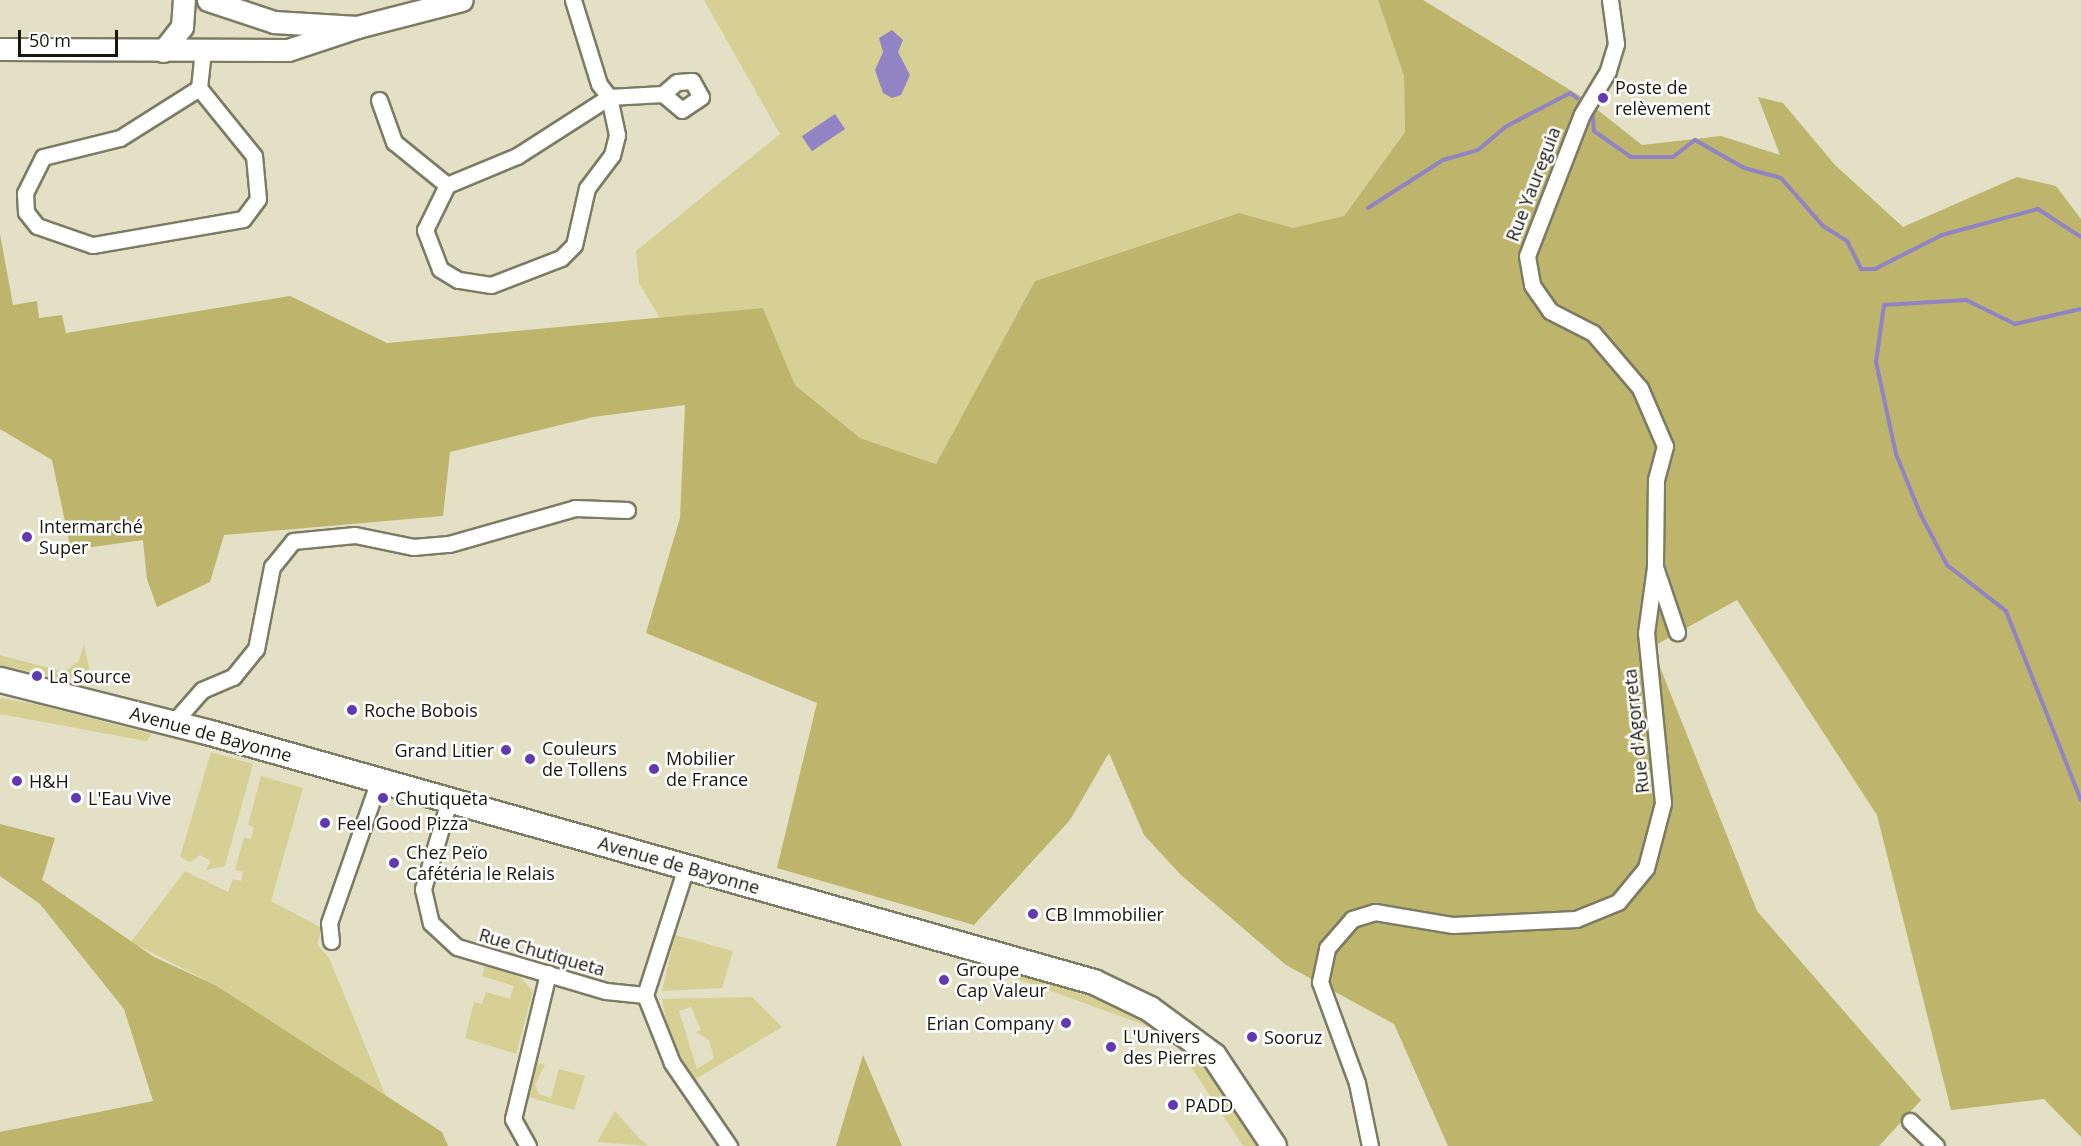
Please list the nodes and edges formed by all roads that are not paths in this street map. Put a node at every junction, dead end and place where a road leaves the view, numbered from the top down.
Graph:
1 (184, 0) edge
2 (208, 0) edge
3 (462, 0) edge
4 (573, 0) edge
5 (1610, 0) edge
6 (357, 27) junction
7 (0, 49) edge
8 (163, 51) junction
9 (203, 51) junction
10 (199, 88) junction
11 (663, 94) dead end
12 (609, 97) junction
13 (379, 100) dead end
14 (447, 185) junction
15 (1665, 446) joint
16 (627, 510) dead end
17 (1655, 567) junction
18 (1677, 632) dead end
19 (7, 685) edge
20 (173, 723) junction
21 (379, 780) junction
22 (449, 801) junction
23 (686, 867) junction
24 (331, 941) dead end
25 (548, 973) junction
26 (645, 995) junction
27 (1910, 1121) dead end
28 (528, 1146) edge
29 (729, 1146) edge
30 (1274, 1146) edge
31 (1370, 1146) edge
32 (1936, 1146) edge

1 - 8 street
2 - 6 street
3 - 6 street
4 - 12 street
5 - 15 street, Rue Yaureguia
6 - 9 street
7 - 8 street
8 - 9 street
9 - 10 street
10 - 10 street
11 - 12 street
12 - 14 street
12 - 14 street
13 - 14 street
15 - 17 street, Rue d'Agorreta
16 - 20 street
17 - 18 street, Rue d'Agorreta
17 - 31 street, Rue d'Agorreta
19 - 20 main road, Avenue de Bayonne
20 - 21 main road, Avenue de Bayonne
21 - 22 main road, Avenue de Bayonne
21 - 24 street
22 - 23 main road, Avenue de Bayonne
22 - 25 street, Rue Chutiqueta
23 - 26 street
23 - 30 main road, Avenue de Bayonne
25 - 26 street, Rue Chutiqueta
25 - 28 street
26 - 29 street
27 - 32 street

